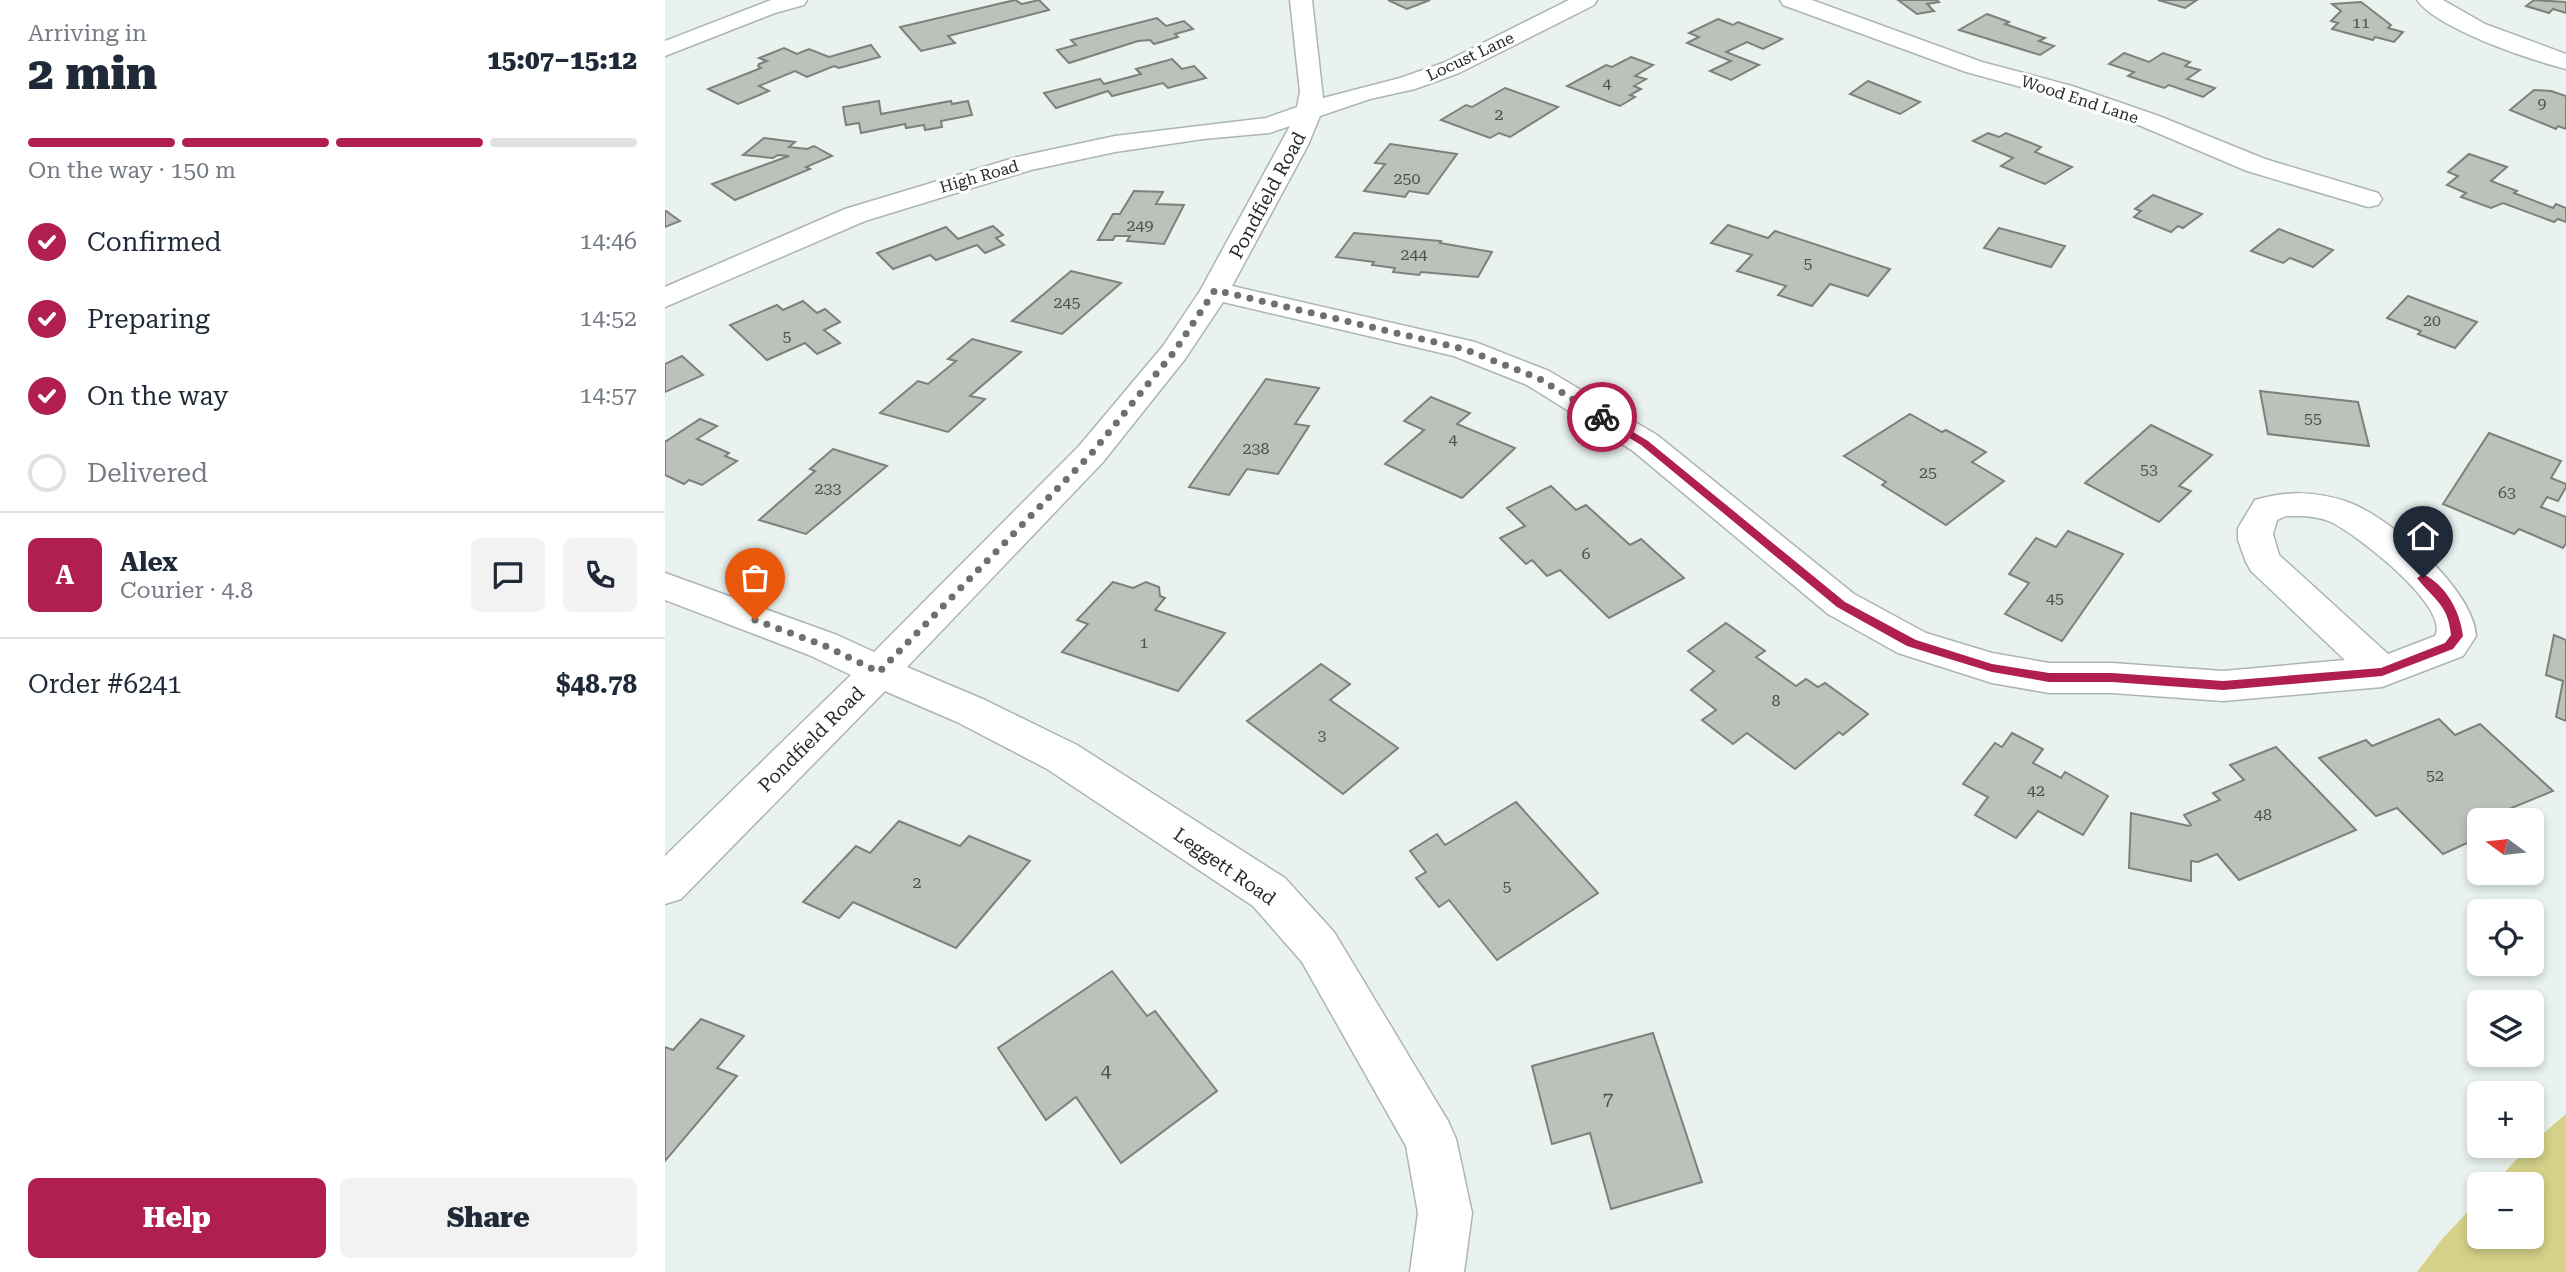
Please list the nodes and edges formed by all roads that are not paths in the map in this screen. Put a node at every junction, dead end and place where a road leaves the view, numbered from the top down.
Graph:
1 (796, 0) edge
2 (1301, 0) edge
3 (1585, 0) edge
4 (1791, 0) edge
5 (2428, 0) edge
6 (763, 4) edge
7 (665, 49) edge
8 (2566, 62) edge
9 (1309, 112) junction
10 (2368, 199) dead end
11 (1215, 290) junction
12 (665, 298) edge
13 (665, 586) edge
14 (879, 672) junction
15 (2382, 672) junction
16 (665, 885) edge
17 (1437, 1272) edge

1 - 6 street
2 - 9 street, Pondfield Road
3 - 9 street, Locust Lane
4 - 10 street, Wood End Lane
5 - 8 street
6 - 7 street
9 - 11 street, Pondfield Road
9 - 12 street, High Road
11 - 14 street, Pondfield Road
11 - 15 street
13 - 14 street, Leggett Road
14 - 16 street, Pondfield Road
14 - 17 street, Leggett Road
15 - 15 street

